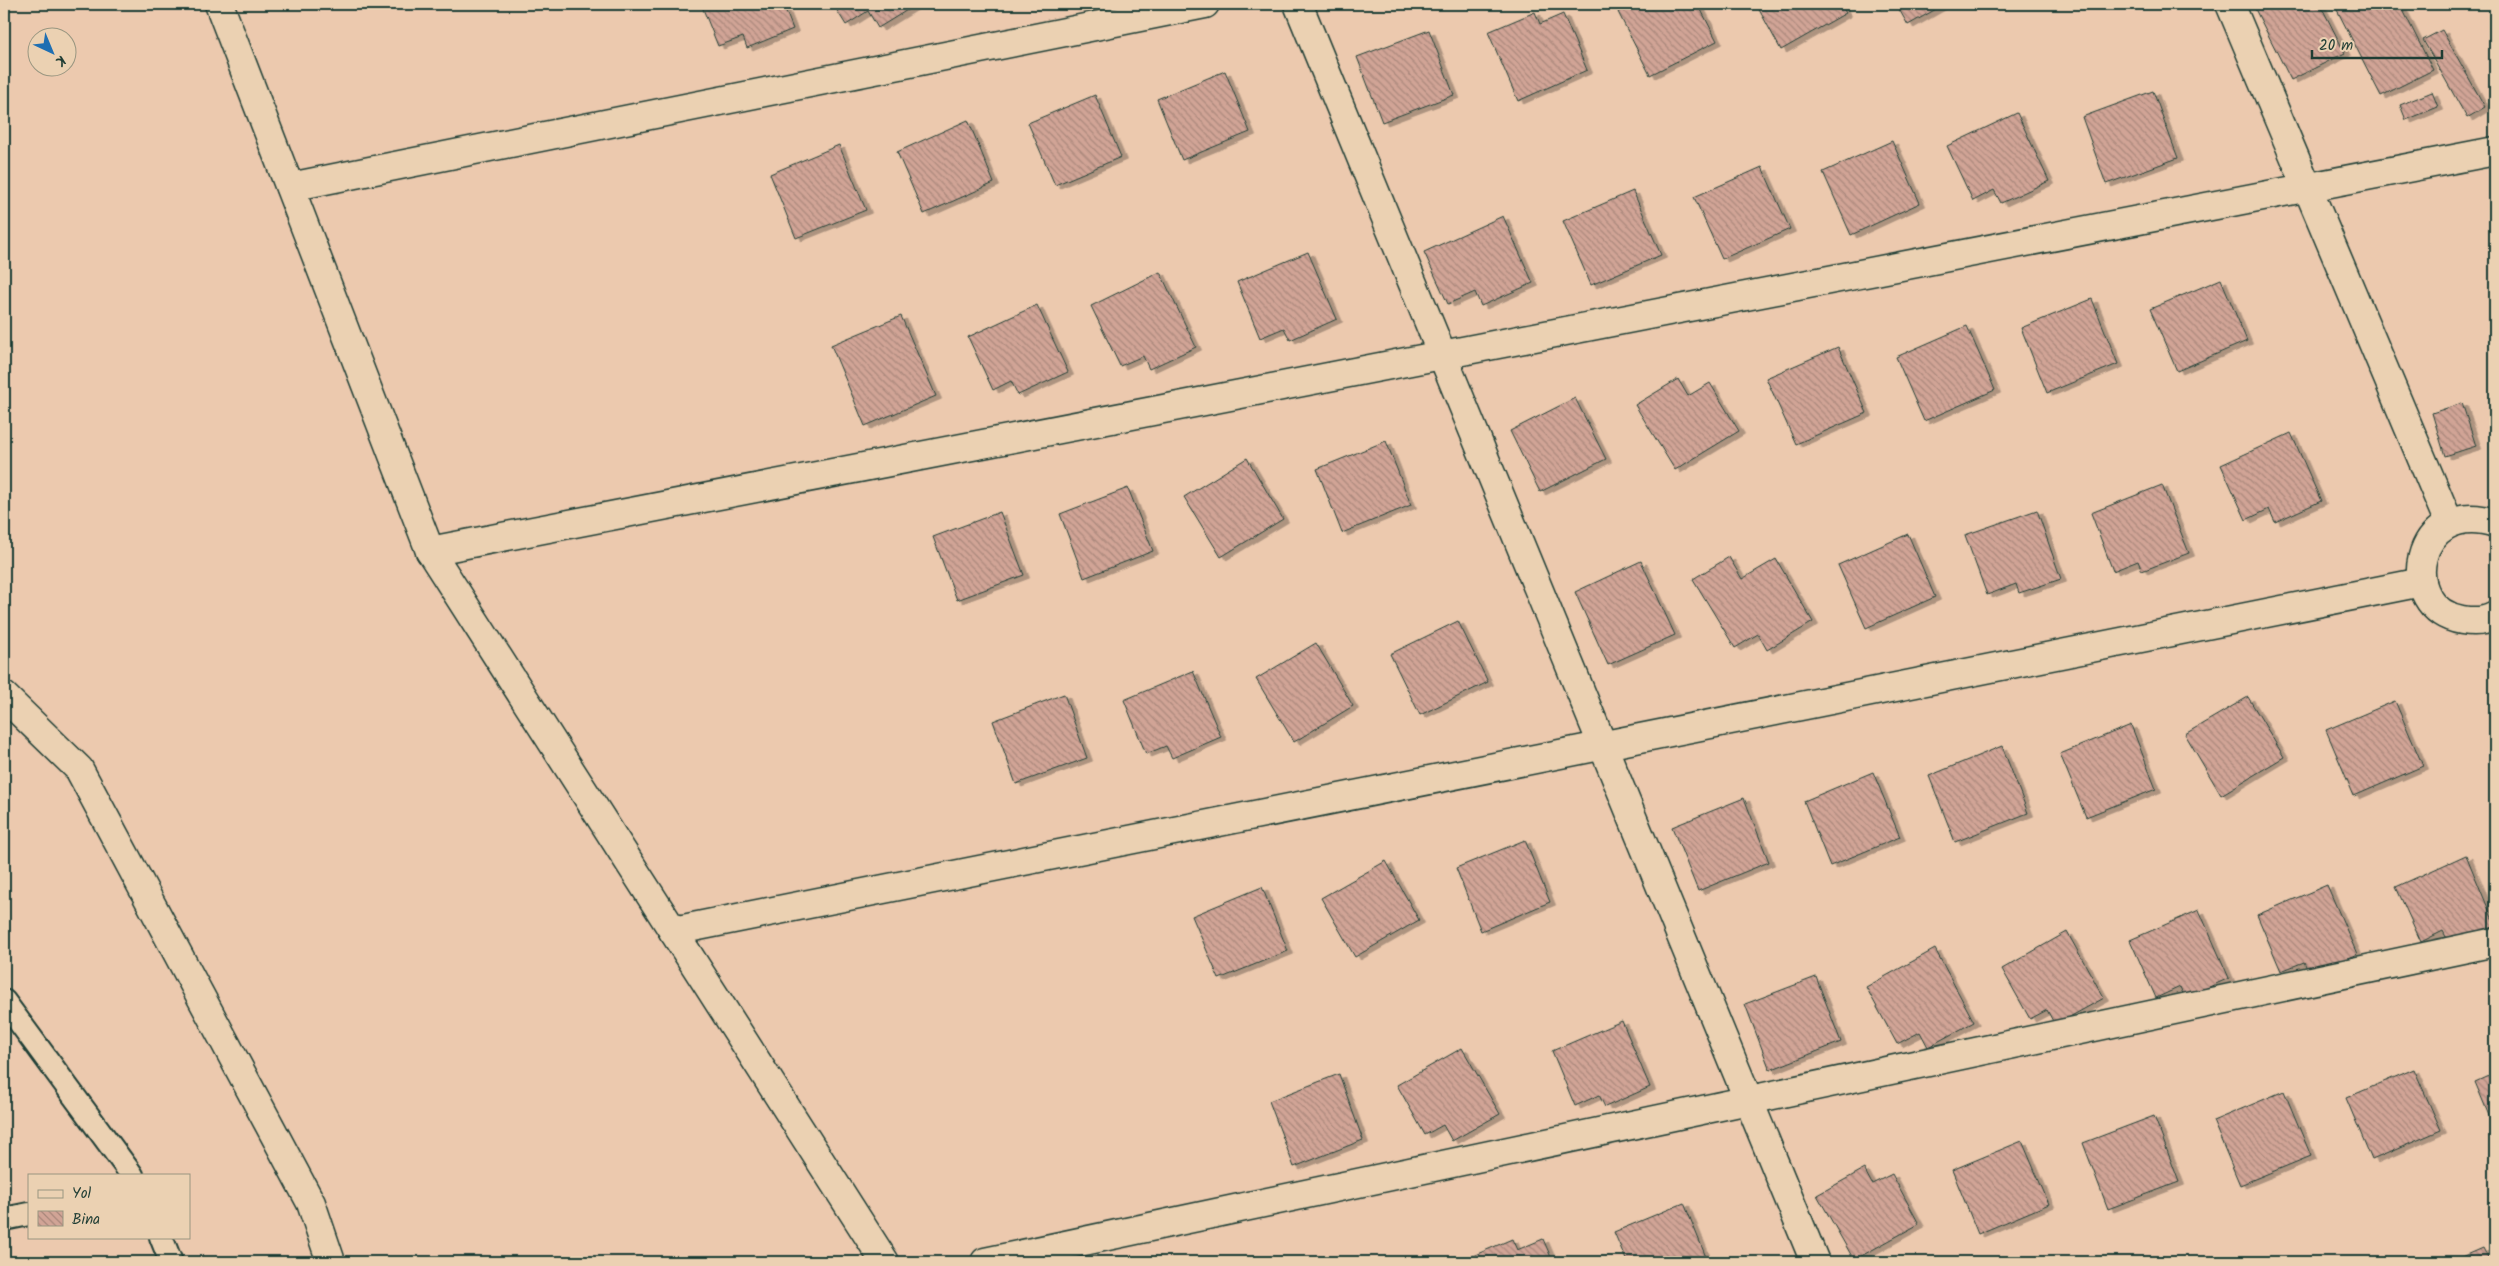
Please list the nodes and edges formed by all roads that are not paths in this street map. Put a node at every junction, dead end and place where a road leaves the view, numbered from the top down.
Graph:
1 (219, 4) edge
2 (1205, 4) edge
3 (1298, 4) edge
4 (2230, 4) edge
5 (2495, 151) edge
6 (290, 187) junction
7 (2308, 188) junction
8 (1443, 355) junction
9 (2449, 523) junction
10 (2495, 523) edge
11 (430, 551) junction
12 (2422, 582) junction
13 (2493, 622) edge
14 (4, 696) edge
15 (1603, 746) junction
16 (673, 931) junction
17 (2495, 942) edge
18 (4, 1001) edge
19 (1749, 1100) junction
20 (131, 1174) edge
21 (28, 1214) edge
22 (4, 1219) edge
23 (162, 1238) edge
24 (171, 1262) edge
25 (331, 1262) edge
26 (885, 1262) edge
27 (985, 1262) edge
28 (1815, 1262) edge

1 - 6 street
2 - 6 street
3 - 8 street
4 - 7 street
5 - 7 street
6 - 11 street
7 - 8 street
7 - 9 street
8 - 11 street
8 - 15 street
9 - 10 street
9 - 12 street
11 - 16 street
12 - 13 street
12 - 15 street
14 - 25 street
15 - 16 street
15 - 19 street
16 - 26 street
17 - 19 street
18 - 20 lane
19 - 27 street
19 - 28 street
21 - 22 lane
23 - 24 lane

